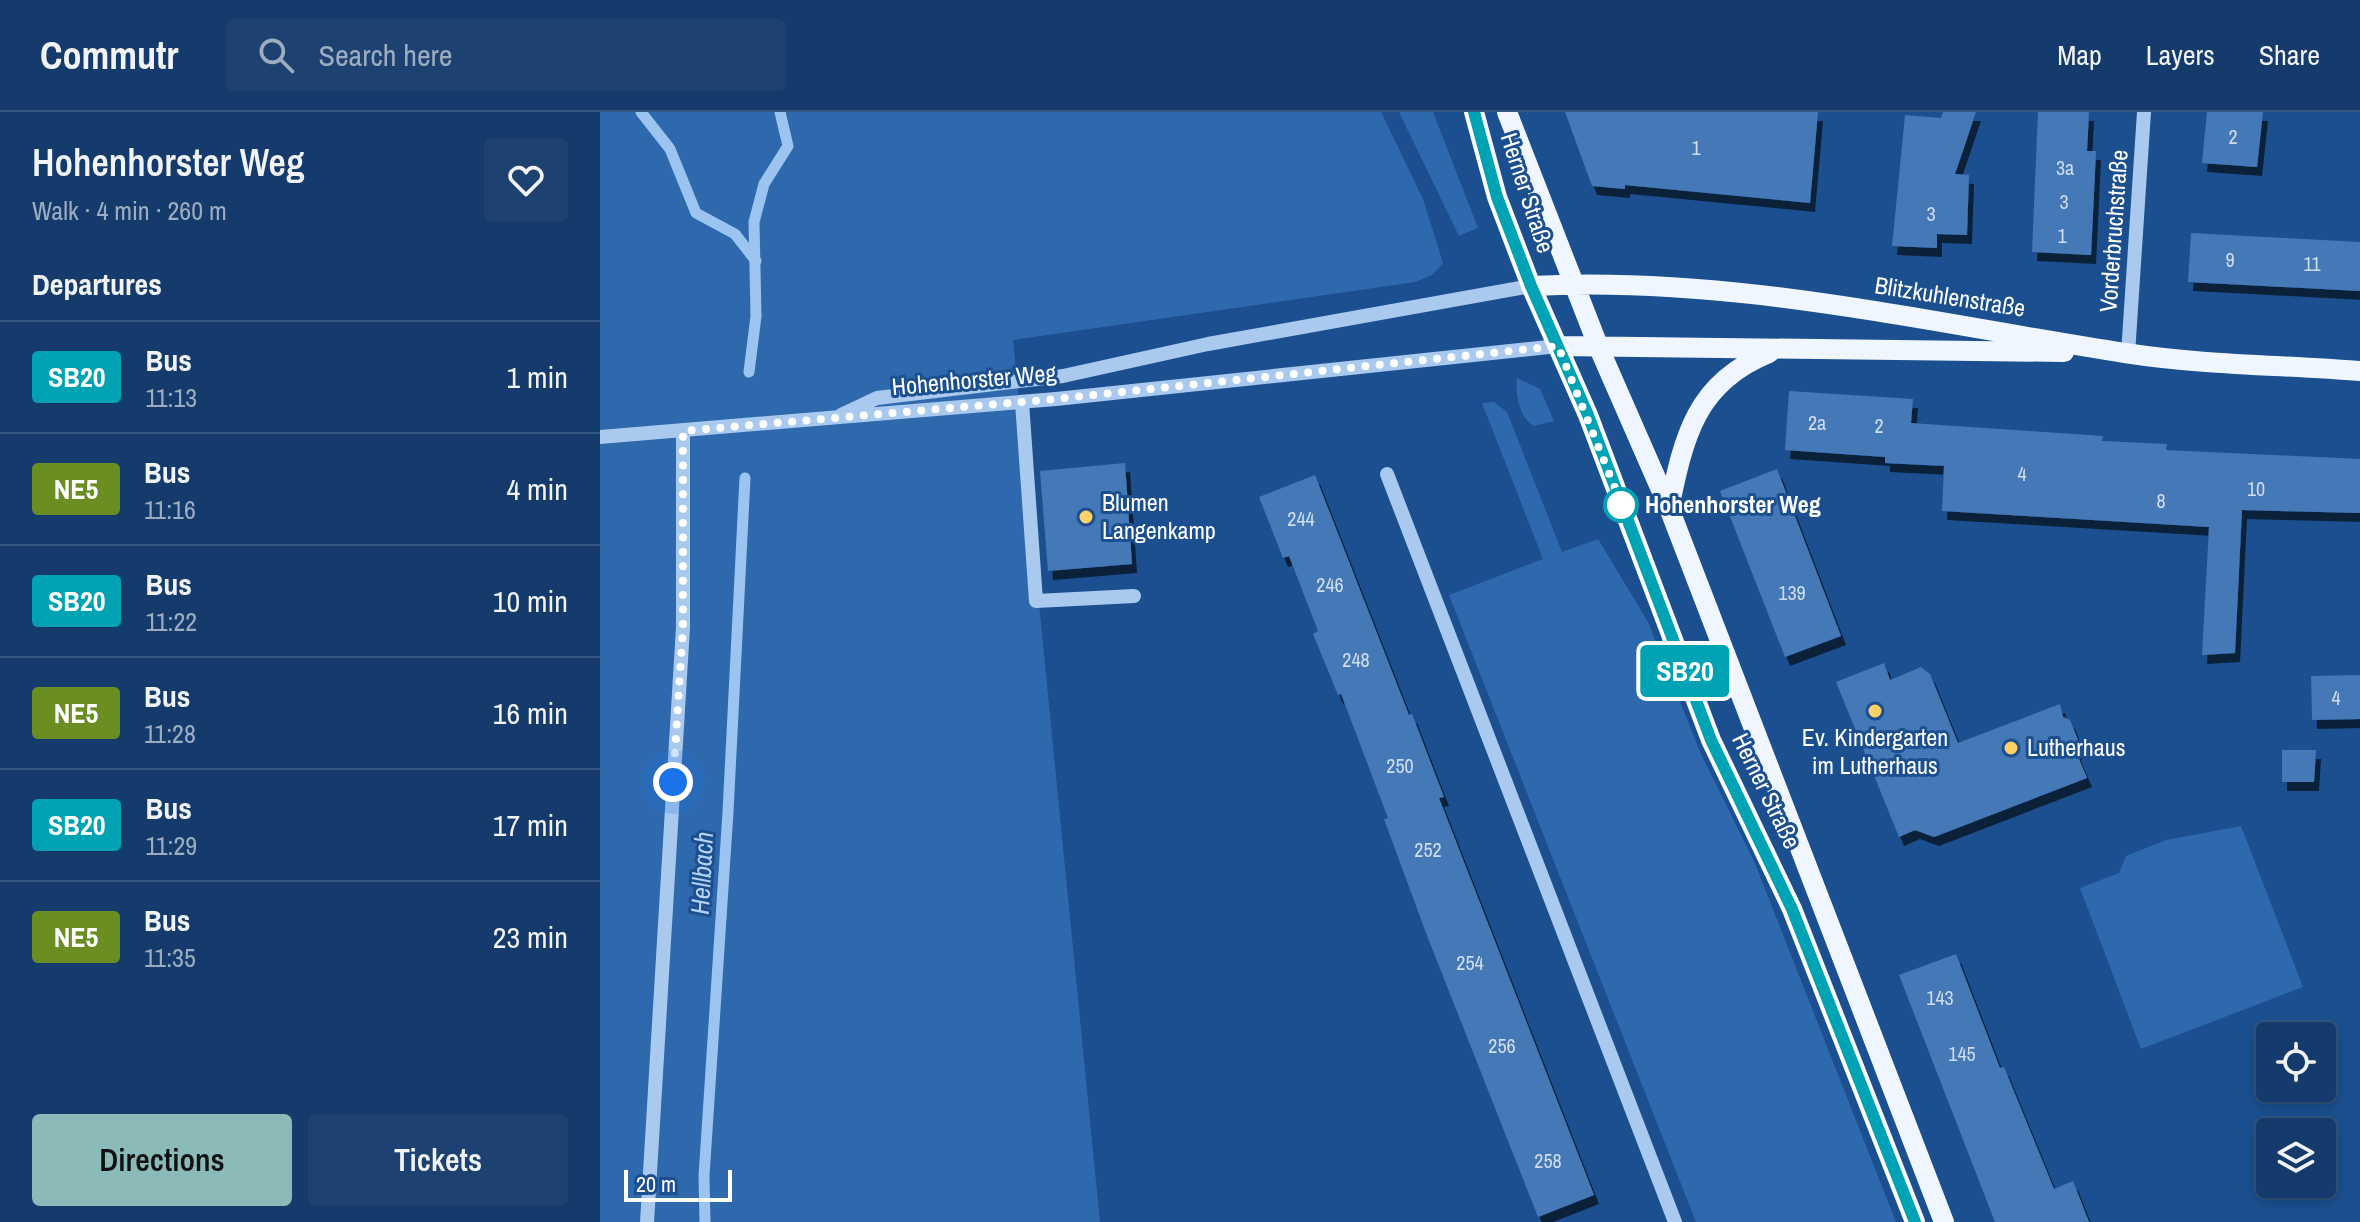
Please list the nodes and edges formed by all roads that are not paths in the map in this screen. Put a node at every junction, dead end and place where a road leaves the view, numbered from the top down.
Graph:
1 (1474, 112) edge
2 (1507, 112) edge
3 (2144, 112) edge
4 (1574, 284) junction
5 (1531, 286) junction
6 (1558, 346) junction
7 (1599, 348) junction
8 (1777, 349) junction
9 (2128, 354) junction
10 (2360, 371) edge
11 (1022, 402) junction
12 (830, 420) junction
13 (683, 431) junction
14 (600, 437) edge
15 (1387, 474) dead end
16 (1669, 508) junction
17 (1134, 596) dead end
18 (647, 1222) edge
19 (1675, 1222) edge
20 (1915, 1222) edge
21 (1944, 1222) edge

1 - 5 main road, Herner Straße
2 - 4 main road, Herner Straße
3 - 9 street, Vorderbruchstraße
4 - 5 main road, Blitzkuhlenstraße
4 - 7 main road, Herner Straße
4 - 9 main road, Blitzkuhlenstraße
5 - 6 main road, Herner Straße
5 - 12 street, Hohenhorster Weg
6 - 7 main road, Hohenhorster Weg
6 - 11 street, Hohenhorster Weg
6 - 20 main road, Herner Straße
7 - 8 main road
7 - 16 main road, Herner Straße
8 - 9 main road
8 - 16 main road
9 - 10 main road, Blitzkuhlenstraße
11 - 12 street, Hohenhorster Weg
11 - 17 street
12 - 13 street, Hohenhorster Weg
13 - 14 street, Hohenhorster Weg
13 - 18 street
15 - 19 street
16 - 21 main road, Herner Straße

